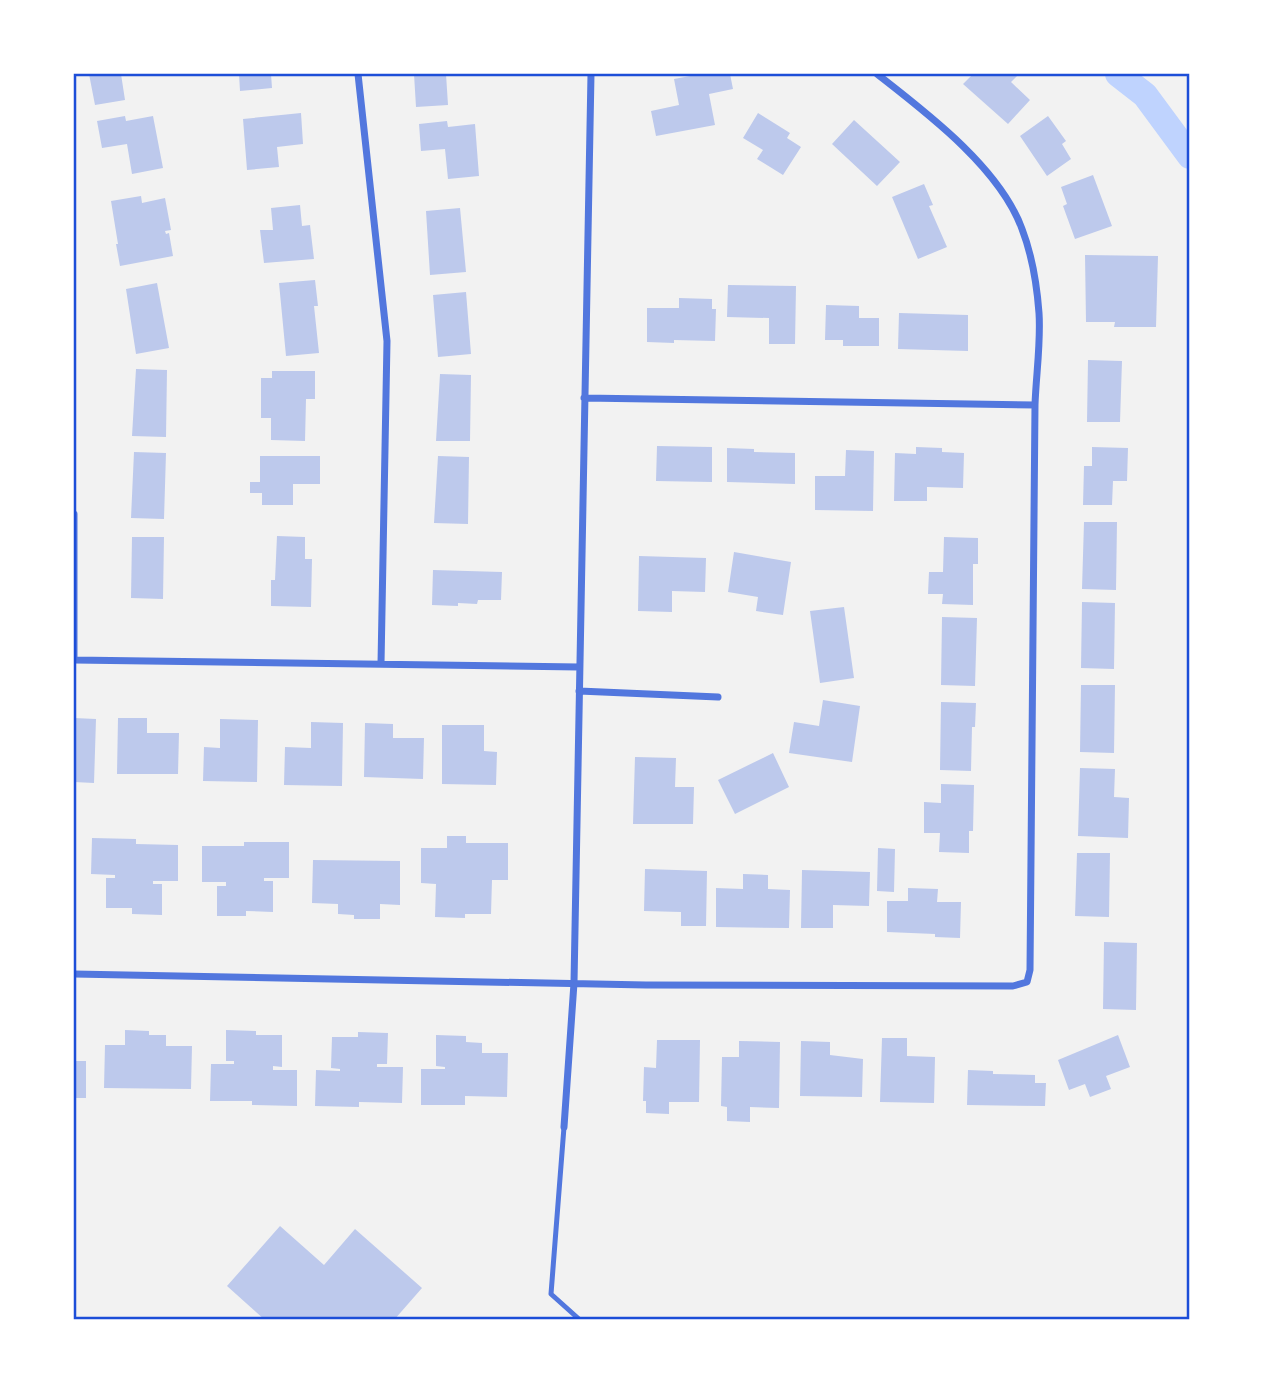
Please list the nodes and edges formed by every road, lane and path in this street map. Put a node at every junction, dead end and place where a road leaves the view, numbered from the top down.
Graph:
1 (358, 74) edge
2 (591, 74) edge
3 (877, 74) edge
4 (584, 398) junction
5 (1035, 405) junction
6 (74, 514) edge
7 (74, 660) edge
8 (381, 664) junction
9 (579, 667) junction
10 (579, 691) junction
11 (718, 697) dead end
12 (74, 974) edge
13 (574, 983) junction
14 (564, 1127) joint
15 (580, 1320) edge

1 - 8 street
2 - 4 street
3 - 5 street
4 - 5 street
4 - 9 street
5 - 13 street
6 - 7 street
7 - 8 street
8 - 9 street
9 - 10 street
10 - 11 street
10 - 13 street
12 - 13 street
13 - 14 street
14 - 15 lane

